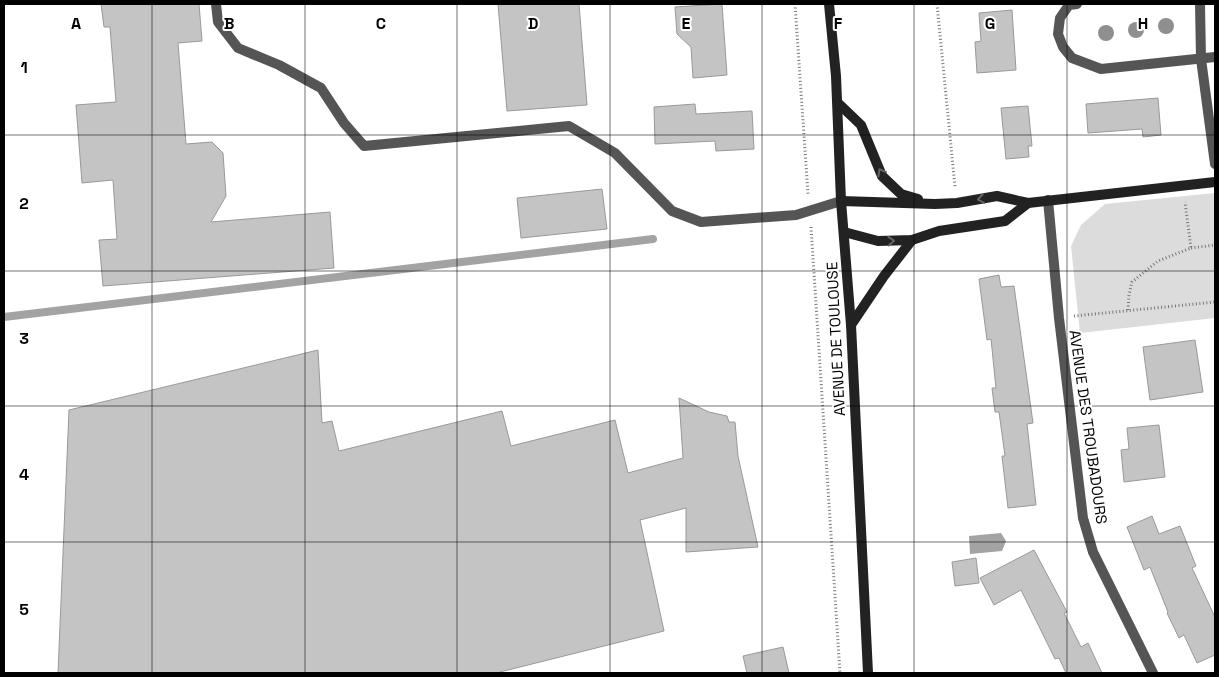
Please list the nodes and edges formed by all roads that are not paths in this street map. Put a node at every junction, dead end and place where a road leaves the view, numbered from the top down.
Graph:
1 (216, 4) edge
2 (829, 4) edge
3 (1078, 4) edge
4 (1200, 4) edge
5 (1215, 57) edge
6 (1201, 59) junction
7 (838, 103) junction
8 (1215, 164) edge
9 (1215, 182) edge
10 (1048, 200) junction
11 (842, 201) junction
12 (1028, 203) junction
13 (935, 204) junction
14 (844, 232) junction
15 (912, 240) junction
16 (852, 325) junction
17 (868, 673) edge
18 (1153, 673) edge

1 - 11 street
2 - 7 street, AVENUE DE TOULOUSE
3 - 6 street
4 - 6 street
5 - 6 street
6 - 8 street
7 - 11 street, AVENUE DE TOULOUSE
13 -> 7 street
9 - 10 street
10 - 12 street
10 - 18 street, AVENUE DES TROUBADOURS
11 - 13 street
11 - 14 street, AVENUE DE TOULOUSE
12 -> 13 street
12 - 15 street
14 -> 15 street
14 - 16 street, AVENUE DE TOULOUSE
15 - 16 street
16 - 17 street, AVENUE DE TOULOUSE

